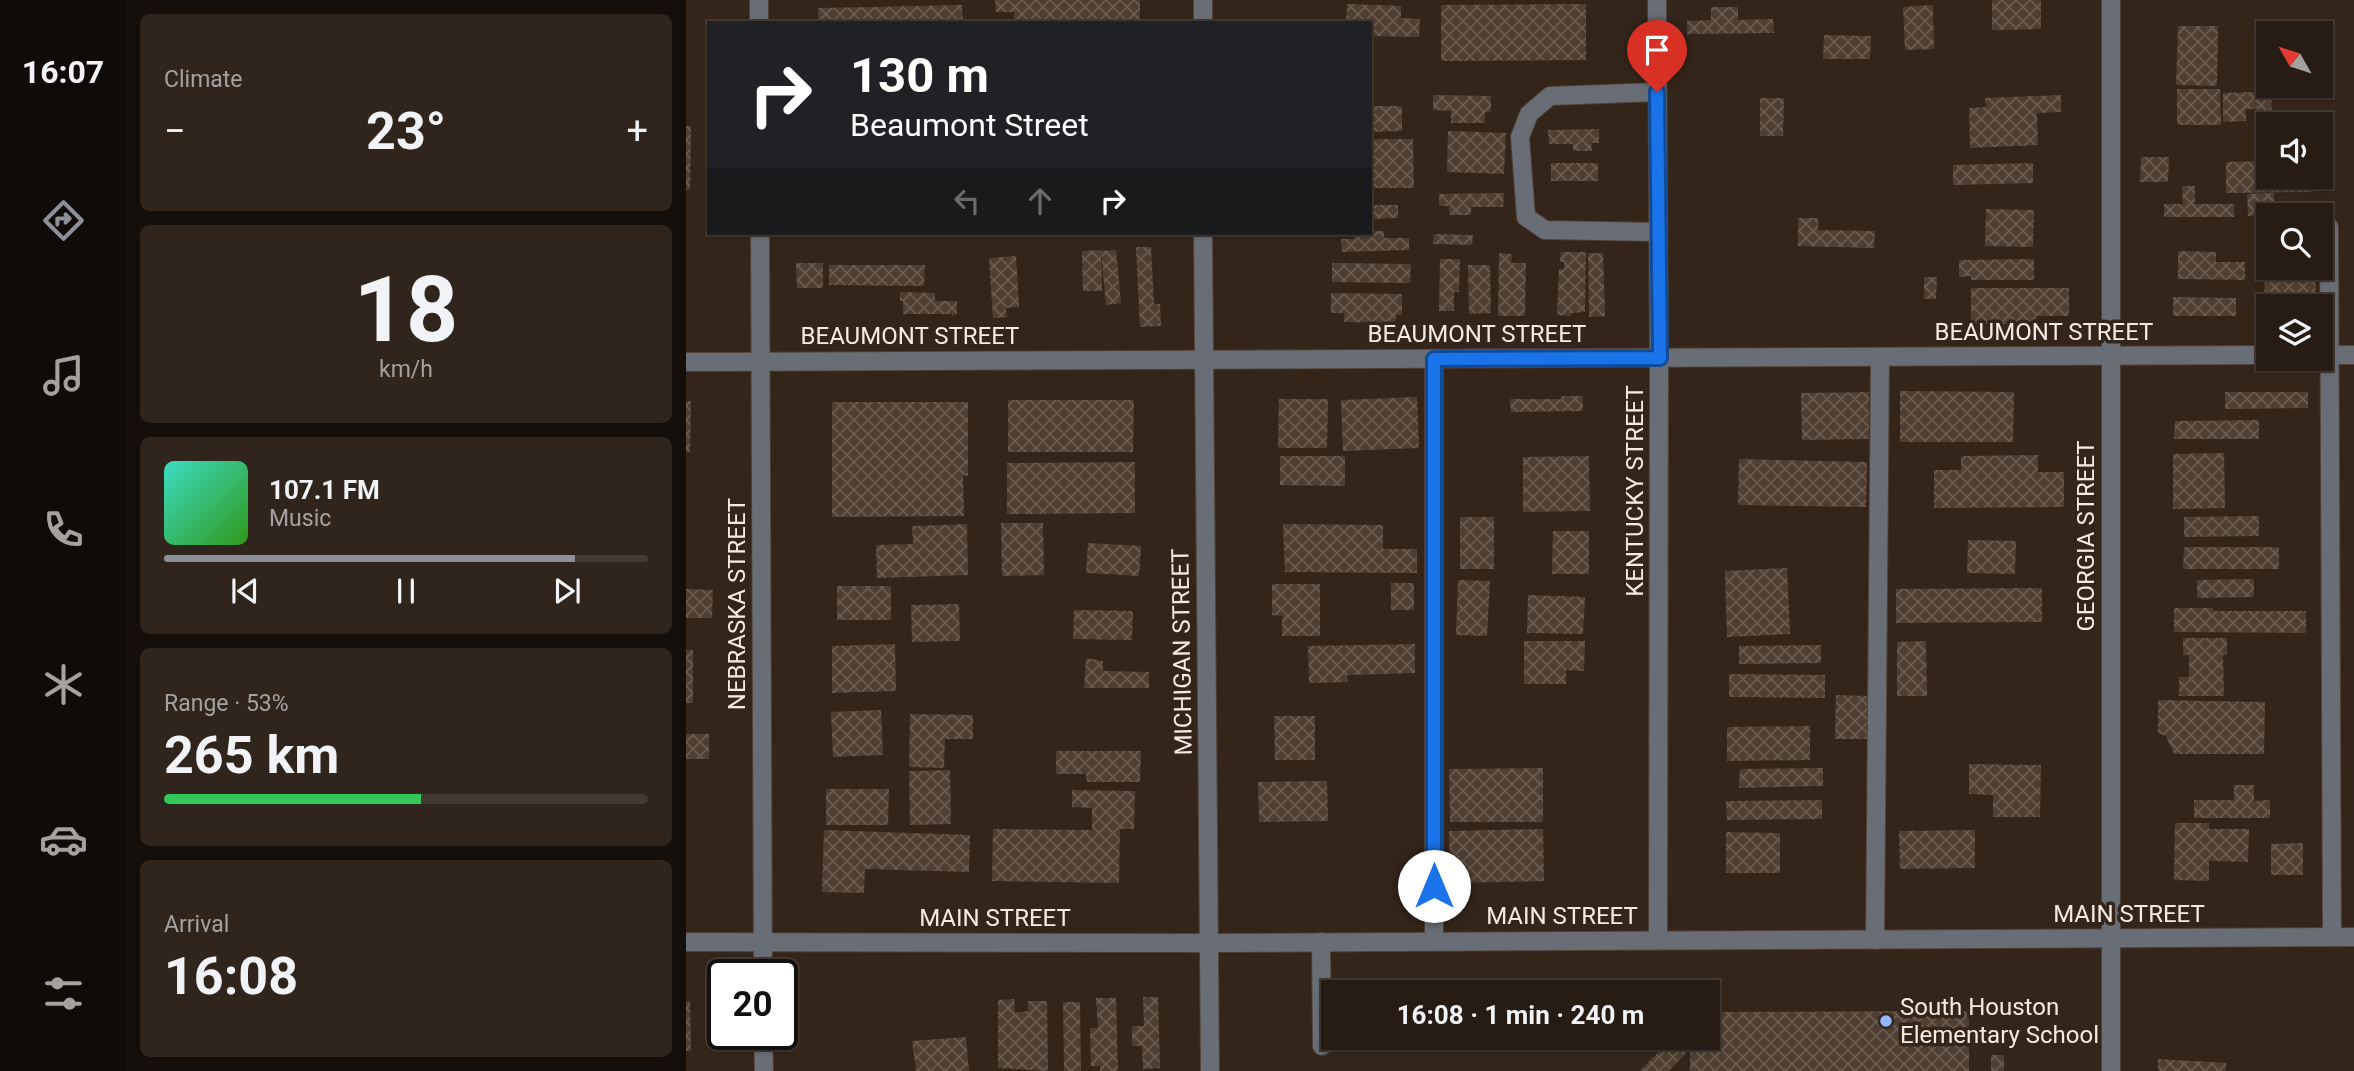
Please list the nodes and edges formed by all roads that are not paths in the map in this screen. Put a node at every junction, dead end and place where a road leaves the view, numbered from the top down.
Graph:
1 (759, 0) edge
2 (1203, 0) edge
3 (1657, 0) edge
4 (2110, 0) edge
5 (759, 21) edge
6 (1203, 21) edge
7 (1657, 92) junction
8 (1658, 232) junction
9 (760, 235) edge
10 (1203, 235) edge
11 (2256, 355) edge
12 (2333, 355) edge
13 (2354, 355) edge
14 (2111, 356) junction
15 (1880, 357) junction
16 (1660, 358) junction
17 (1434, 359) junction
18 (1203, 360) junction
19 (686, 362) edge
20 (760, 362) junction
21 (2325, 371) edge
22 (2332, 937) junction
23 (2354, 937) edge
24 (2111, 938) junction
25 (1658, 940) junction
26 (1875, 940) junction
27 (1434, 941) junction
28 (686, 942) edge
29 (763, 942) junction
30 (1321, 942) junction
31 (1209, 943) junction
32 (763, 959) edge
33 (1321, 980) edge
34 (763, 1050) edge
35 (764, 1071) edge
36 (1210, 1071) edge
37 (2111, 1071) edge

1 - 5 street
2 - 6 street
3 - 7 street, KENTUCKY STREET
4 - 14 street, GEORGIA STREET
7 - 8 street, KENTUCKY STREET
7 - 8 street
8 - 16 street, KENTUCKY STREET
9 - 20 street, NEBRASKA STREET
10 - 18 street, MICHIGAN STREET
11 - 14 street, BEAUMONT STREET
12 - 13 street
14 - 15 street, BEAUMONT STREET
14 - 24 street, GEORGIA STREET
15 - 16 street, BEAUMONT STREET
15 - 26 street
16 - 17 street, BEAUMONT STREET
16 - 25 street, KENTUCKY STREET
17 - 18 street, BEAUMONT STREET
17 - 27 street
18 - 20 street, BEAUMONT STREET
18 - 31 street, MICHIGAN STREET
19 - 20 street, BEAUMONT STREET
20 - 29 street, NEBRASKA STREET
21 - 22 street
22 - 23 street, MAIN STREET
22 - 24 street, MAIN STREET
24 - 26 street, MAIN STREET
24 - 37 street, GEORGIA STREET
25 - 26 street, MAIN STREET
25 - 27 street, MAIN STREET
27 - 30 street, MAIN STREET
28 - 29 street, MAIN STREET
29 - 31 street, MAIN STREET
29 - 32 street, NEBRASKA STREET
30 - 31 street, MAIN STREET
30 - 33 street
31 - 36 street, MICHIGAN STREET
34 - 35 street

